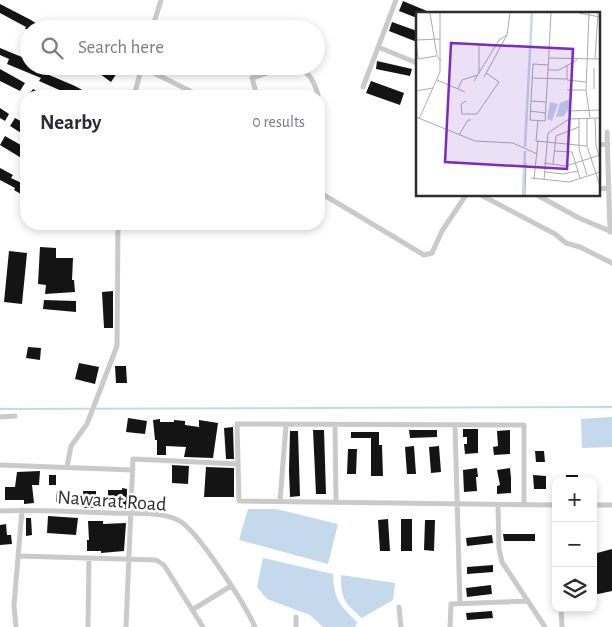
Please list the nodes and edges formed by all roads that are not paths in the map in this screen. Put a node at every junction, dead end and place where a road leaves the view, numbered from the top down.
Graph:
1 (161, 0) edge
2 (396, 0) edge
3 (155, 20) edge
4 (378, 47) junction
5 (416, 63) edge
6 (140, 75) edge
7 (159, 75) edge
8 (262, 75) edge
9 (309, 75) edge
10 (363, 87) dead end
11 (136, 90) edge
12 (188, 90) edge
13 (255, 90) edge
14 (316, 90) edge
15 (607, 132) dead end
16 (600, 144) edge
17 (608, 144) junction
18 (609, 188) junction
19 (600, 189) edge
20 (325, 196) edge
21 (465, 196) edge
22 (483, 196) edge
23 (539, 196) edge
24 (549, 196) edge
25 (546, 200) junction
26 (118, 230) edge
27 (611, 232) edge
28 (612, 263) edge
29 (0, 416) edge
30 (15, 416) dead end
31 (286, 424) junction
32 (335, 425) junction
33 (455, 425) junction
34 (238, 464) junction
35 (0, 465) edge
36 (67, 468) junction
37 (133, 470) junction
38 (280, 501) junction
39 (336, 502) junction
40 (458, 504) junction
41 (498, 505) junction
42 (524, 505) junction
43 (552, 505) edge
44 (597, 505) edge
45 (612, 505) edge
46 (22, 510) junction
47 (0, 511) edge
48 (131, 514) junction
49 (18, 556) junction
50 (89, 558) junction
51 (129, 560) junction
52 (231, 586) junction
53 (528, 601) junction
54 (460, 604) junction
55 (400, 607) dead end
56 (192, 610) junction
57 (561, 612) edge
58 (296, 616) dead end
59 (16, 627) edge
60 (88, 627) edge
61 (126, 627) edge
62 (203, 627) edge
63 (255, 627) edge
64 (296, 627) edge
65 (401, 627) edge
66 (450, 627) edge
67 (545, 627) edge
68 (562, 627) edge

1 - 3 street
2 - 4 street
4 - 5 street
4 - 10 street
6 - 11 street
7 - 12 street
8 - 13 street
9 - 14 street
15 - 17 street
16 - 17 street
17 - 18 street
18 - 19 street
18 - 27 street
20 - 21 street
22 - 28 street
23 - 25 street
24 - 25 street
25 - 27 street
26 - 36 street, Nawarat Road
29 - 30 street
31 - 32 street
31 - 34 street
31 - 38 street
32 - 33 street
32 - 39 street
33 - 40 street
33 - 42 street
34 - 37 street
34 - 38 street
35 - 36 street
36 - 37 street
37 - 48 street
38 - 39 street
39 - 40 street
40 - 41 street
40 - 54 street
41 - 42 street
41 - 53 street
42 - 43 street
44 - 45 street
46 - 47 street, Nawarat Road
46 - 48 street, Nawarat Road
46 - 49 street
48 - 51 street
48 - 52 street, Nawarat Road
49 - 50 street
49 - 59 street
50 - 51 street
50 - 60 street
51 - 56 street
51 - 61 street
52 - 56 street
52 - 63 street, Nawarat Road
53 - 54 street
53 - 67 street
54 - 66 street
55 - 65 street
56 - 62 street
57 - 68 street
58 - 64 street

